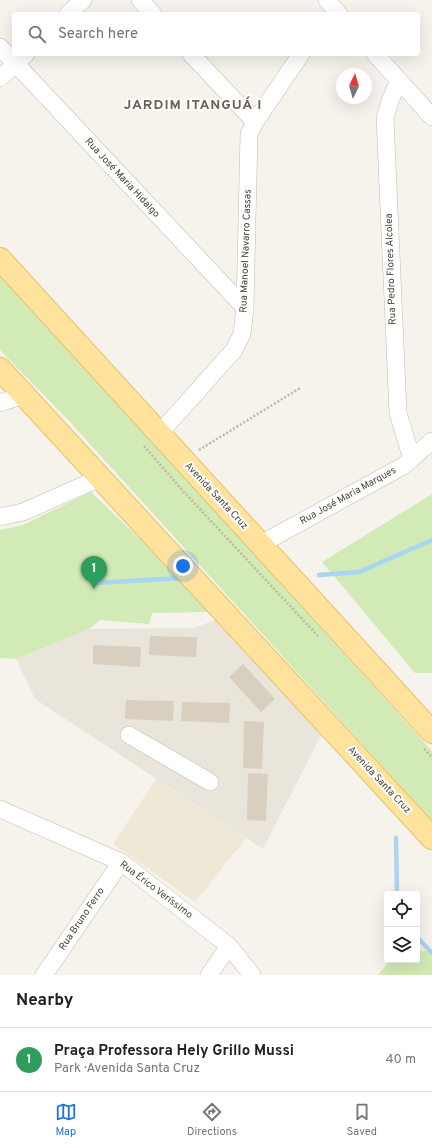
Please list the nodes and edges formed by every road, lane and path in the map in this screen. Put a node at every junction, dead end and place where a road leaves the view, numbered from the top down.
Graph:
1 (83, 0) edge
2 (140, 0) edge
3 (70, 12) edge
4 (151, 12) edge
5 (0, 47) edge
6 (12, 54) edge
7 (193, 56) edge
8 (300, 56) edge
9 (377, 56) edge
10 (21, 59) edge
11 (0, 78) edge
12 (399, 80) junction
13 (432, 117) edge
14 (255, 122) junction
15 (0, 259) edge
16 (245, 308) junction
17 (0, 369) edge
18 (300, 388) dead end
19 (24, 395) junction
20 (0, 403) edge
21 (159, 434) junction
22 (432, 441) edge
23 (412, 459) junction
24 (183, 460) junction
25 (100, 478) junction
26 (0, 517) edge
27 (261, 544) junction
28 (432, 732) edge
29 (129, 735) dead end
30 (210, 782) dead end
31 (0, 809) edge
32 (432, 838) edge
33 (121, 862) junction
34 (229, 946) junction
35 (44, 975) edge
36 (209, 975) edge
37 (252, 975) edge

1 - 3 street
2 - 4 street
5 - 6 street, Rua José Maria Hidalgo
7 - 14 street
8 - 14 street, Rua Manoel Navarro Cassas
9 - 12 street
10 - 11 street
10 - 16 street, Rua José Maria Hidalgo
12 - 13 street
12 - 23 street, Rua Pedro Flores Alcolea
14 - 16 street, Rua Manoel Navarro Cassas
15 - 21 main road, Avenida Santa Cruz
16 - 21 street, Rua Manoel Navarro Cassas
17 - 19 main road, Avenida Santa Cruz
18 - 24 path
19 - 20 street
19 - 25 main road, Avenida Santa Cruz
21 - 24 main road, Avenida Santa Cruz
22 - 23 street, Rua José Maria Marques
23 - 27 street, Rua José Maria Marques
24 - 27 main road, Avenida Santa Cruz
25 - 26 street
25 - 32 main road, Avenida Santa Cruz
27 - 28 main road, Avenida Santa Cruz
29 - 30 street
31 - 33 street, Rua Érico Veríssimo
33 - 34 street, Rua Érico Veríssimo
33 - 35 street, Rua Bruno Ferro
34 - 36 street
34 - 37 street, Rua Érico Veríssimo

